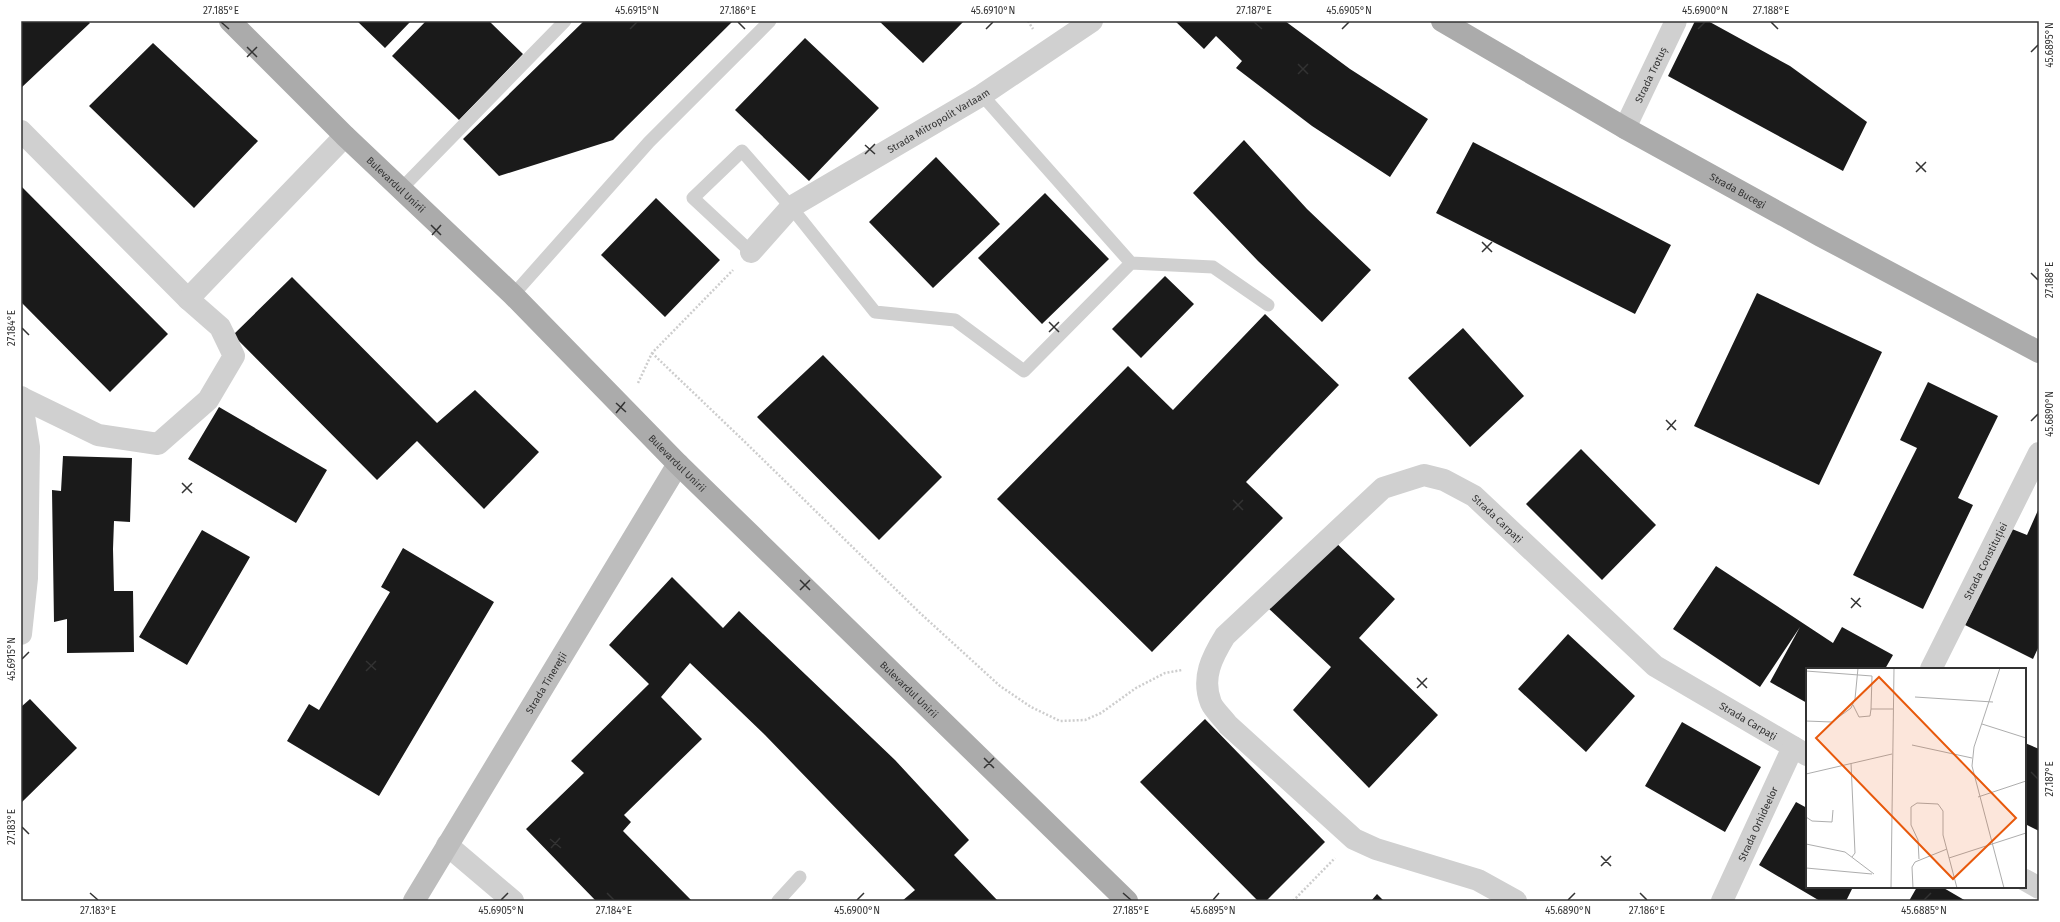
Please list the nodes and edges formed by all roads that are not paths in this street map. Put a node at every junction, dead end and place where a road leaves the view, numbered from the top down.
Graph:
1 (230, 21) edge
2 (565, 21) edge
3 (770, 21) edge
4 (1092, 21) edge
5 (1442, 21) edge
6 (1676, 21) edge
7 (982, 95) junction
8 (1625, 128) junction
9 (21, 131) edge
10 (345, 136) junction
11 (402, 188) junction
12 (791, 208) junction
13 (751, 252) joint
14 (1131, 263) junction
15 (512, 295) junction
16 (188, 299) junction
17 (1268, 305) dead end
18 (2039, 352) edge
19 (21, 398) edge
20 (2039, 454) edge
21 (678, 464) junction
22 (21, 634) edge
23 (1932, 668) edge
24 (1800, 751) edge
25 (447, 845) junction
26 (800, 877) dead end
27 (2026, 881) edge
28 (2039, 888) edge
29 (414, 901) edge
30 (513, 901) edge
31 (778, 901) edge
32 (1127, 901) edge
33 (1516, 901) edge
34 (1722, 901) edge

1 - 10 main road, Bulevardul Unirii
2 - 11 lane
3 - 15 lane
4 - 7 street, Strada Mitropolit Varlaam
5 - 8 main road, Strada Bucegi
6 - 8 street, Strada Trotuș
7 - 12 street, Strada Mitropolit Varlaam
7 - 14 lane
8 - 18 main road, Strada Bucegi
9 - 16 street
10 - 11 main road, Bulevardul Unirii
10 - 16 street
11 - 15 main road, Bulevardul Unirii
12 - 13 street, Strada Mitropolit Varlaam
12 - 13 lane
12 - 14 lane
14 - 17 lane
15 - 21 main road, Bulevardul Unirii
16 - 19 street
19 - 22 street
20 - 23 street, Strada Constituției
21 - 25 street, Strada Tinereții
21 - 32 main road, Bulevardul Unirii
24 - 33 street, Strada Carpați
24 - 34 street, Strada Orhideelor
25 - 29 street, Strada Tinereții
25 - 30 street
26 - 31 lane
27 - 28 street

